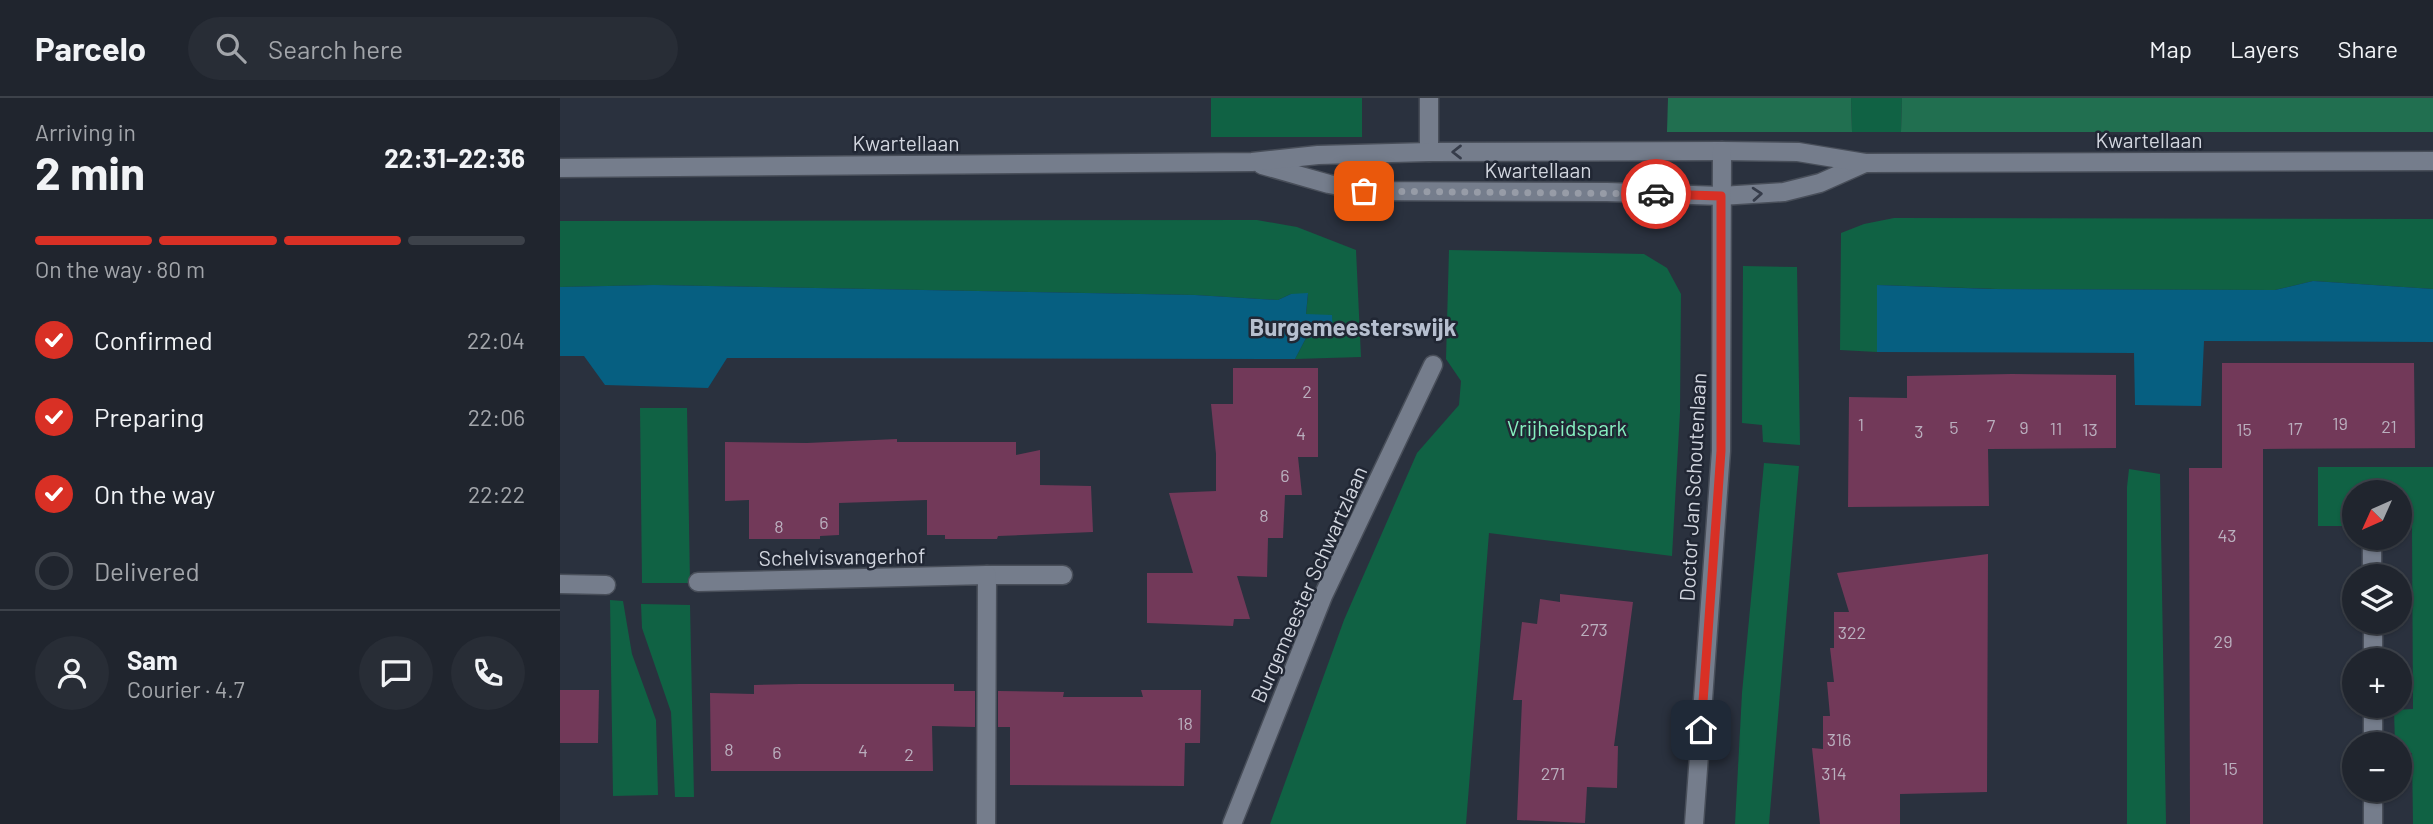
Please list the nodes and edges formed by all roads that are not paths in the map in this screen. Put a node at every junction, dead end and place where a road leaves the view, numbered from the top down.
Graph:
1 (1430, 98) edge
2 (1721, 151) junction
3 (1429, 152) junction
4 (2433, 161) edge
5 (1252, 162) junction
6 (1865, 163) junction
7 (560, 168) edge
8 (1721, 196) junction
9 (1433, 365) dead end
10 (987, 575) junction
11 (1063, 575) dead end
12 (698, 582) dead end
13 (560, 584) edge
14 (606, 585) dead end
15 (2373, 802) edge
16 (986, 824) edge
17 (1232, 824) edge
18 (1694, 824) edge
19 (2373, 824) edge

1 - 3 street
2 -> 3 street, Kwartellaan
2 - 6 street, Kwartellaan
2 - 8 street, Doctor Jan Schoutenlaan
3 - 5 street, Kwartellaan
4 - 6 street, Kwartellaan
5 - 7 street, Kwartellaan
5 - 8 street, Kwartellaan
8 -> 6 street, Kwartellaan
8 - 18 street, Doctor Jan Schoutenlaan
9 - 17 street, Burgemeester Schwartzlaan
10 - 11 street, Schelvisvangerhof
10 - 12 street, Schelvisvangerhof
10 - 16 street
13 - 14 street
15 - 19 street

